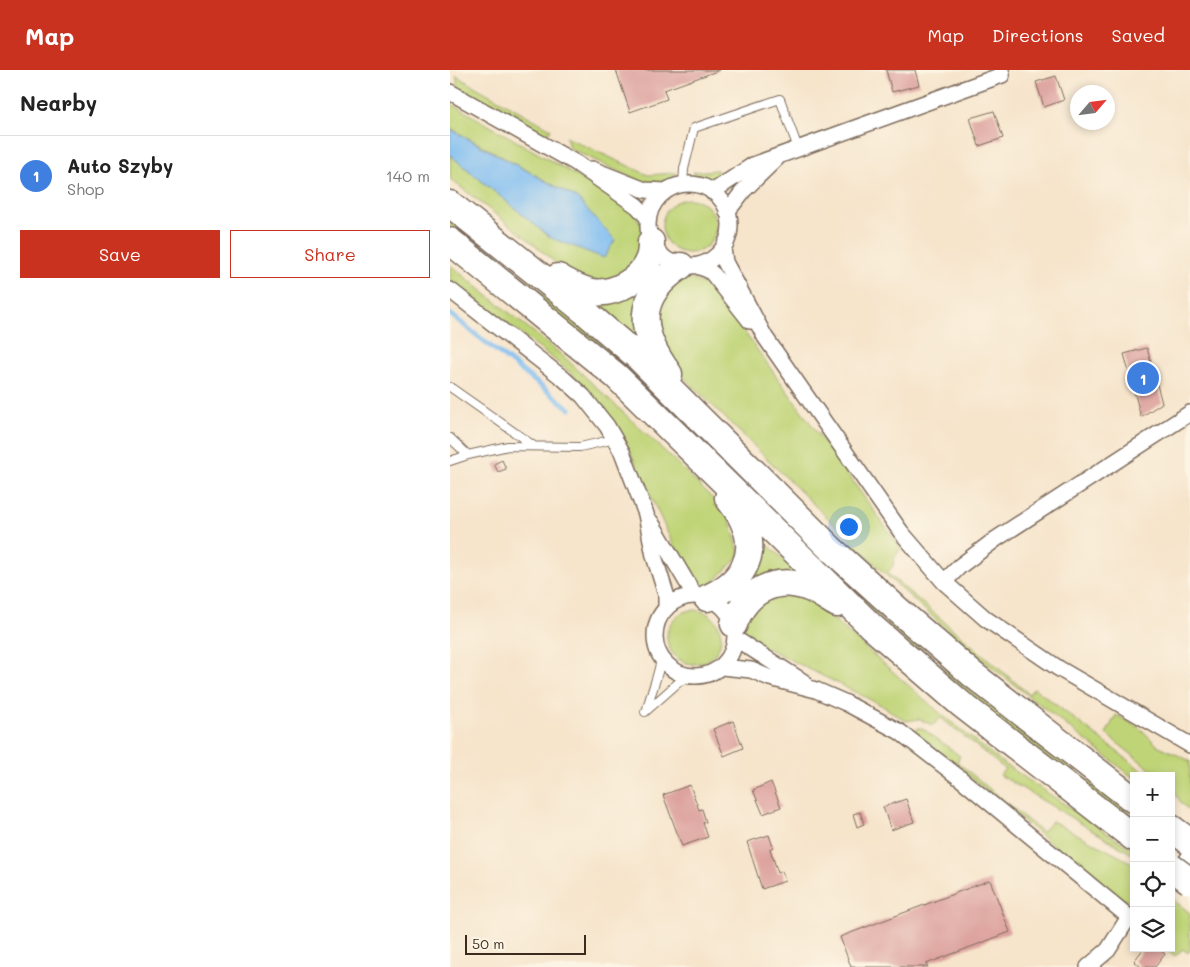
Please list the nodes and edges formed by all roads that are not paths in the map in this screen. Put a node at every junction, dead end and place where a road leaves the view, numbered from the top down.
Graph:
1 (1001, 70) edge
2 (450, 92) edge
3 (798, 148) junction
4 (780, 156) junction
5 (576, 163) junction
6 (683, 185) junction
7 (666, 191) junction
8 (712, 192) junction
9 (450, 204) edge
10 (727, 212) junction
11 (650, 230) junction
12 (450, 241) edge
13 (723, 248) junction
14 (509, 250) junction
15 (689, 266) junction
16 (450, 290) edge
17 (765, 337) junction
18 (450, 387) edge
19 (1190, 413) edge
20 (708, 427) junction
21 (450, 438) edge
22 (615, 439) junction
23 (534, 446) junction
24 (468, 455) junction
25 (450, 461) edge
26 (702, 461) junction
27 (646, 514) junction
28 (944, 582) junction
29 (701, 597) junction
30 (666, 609) junction
31 (872, 627) junction
32 (735, 632) junction
33 (661, 658) junction
34 (722, 667) junction
35 (689, 676) junction
36 (816, 690) junction
37 (1190, 745) edge
38 (1130, 797) edge
39 (1175, 831) edge
40 (1130, 835) edge
41 (1190, 842) edge
42 (1190, 856) edge
43 (1175, 869) edge
44 (1175, 875) edge
45 (1190, 881) edge
46 (1130, 915) edge
47 (1130, 917) edge
48 (1088, 967) edge

1 - 3 street
2 - 5 street
3 - 4 street
3 - 6 lane
4 - 8 street
4 - 10 street
5 - 7 street
5 - 11 street
6 - 7 street
6 - 8 street
7 - 11 street
8 - 10 street
9 - 14 highway
10 - 13 street
11 - 14 highway
11 - 15 street
12 - 26 highway
13 - 15 street
13 - 17 street
14 - 20 highway
15 - 17 street
15 - 20 highway
16 - 22 street
17 - 28 street
18 - 23 lane
19 - 28 street
20 - 38 highway
21 - 24 lane
22 - 23 lane
22 - 27 street
23 - 24 lane
24 - 25 lane
26 - 29 highway
26 - 31 highway
27 - 29 street
27 - 30 street
28 - 37 street
29 - 30 street
29 - 32 street
30 - 33 street
31 - 32 highway
31 - 40 highway
32 - 34 street
32 - 36 street
33 - 35 street
33 - 35 lane
34 - 35 street
34 - 36 street
36 - 46 street
39 - 41 highway
42 - 44 street
43 - 45 highway, bridge
47 - 48 street

